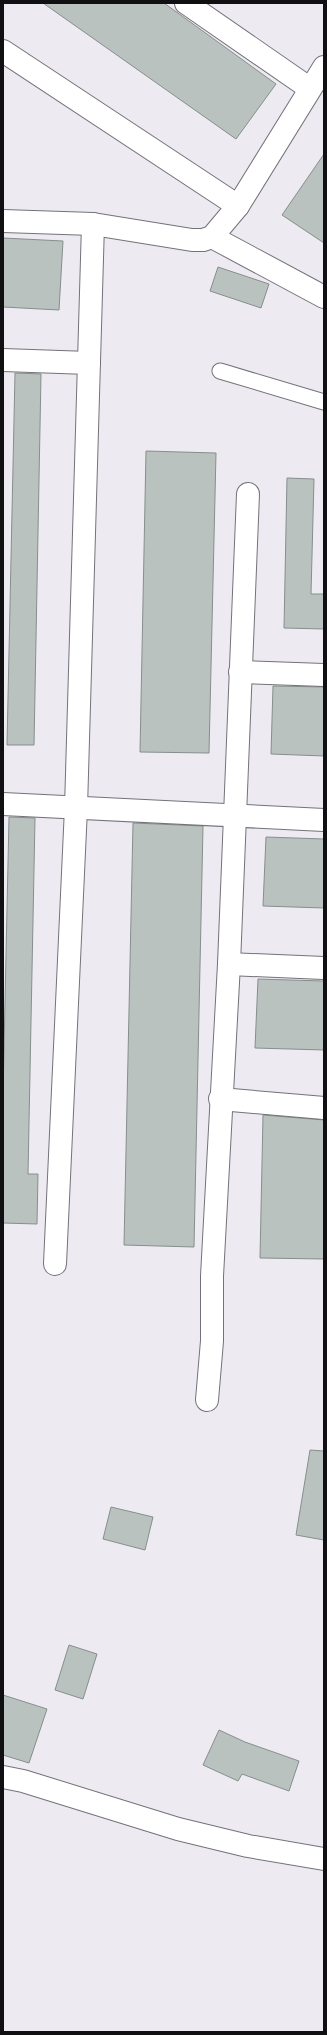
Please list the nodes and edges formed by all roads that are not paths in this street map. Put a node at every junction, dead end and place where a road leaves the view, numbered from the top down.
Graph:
1 (186, 3) edge
2 (3, 51) edge
3 (324, 67) edge
4 (309, 88) junction
5 (238, 206) junction
6 (3, 221) edge
7 (93, 224) junction
8 (212, 238) junction
9 (324, 297) edge
10 (3, 360) edge
11 (89, 363) junction
12 (220, 371) dead end
13 (324, 402) edge
14 (248, 494) dead end
15 (240, 672) junction
16 (324, 675) edge
17 (3, 804) edge
18 (76, 808) junction
19 (234, 815) junction
20 (324, 820) edge
21 (229, 964) junction
22 (324, 968) edge
23 (220, 1099) junction
24 (324, 1108) edge
25 (55, 1264) dead end
26 (207, 1400) dead end
27 (3, 1777) edge
28 (324, 1859) edge

1 - 4 street
2 - 5 street
3 - 4 street
4 - 5 street
5 - 8 street
6 - 7 street
7 - 8 street
7 - 11 street
8 - 9 street
10 - 11 street
11 - 18 street
12 - 13 lane
14 - 15 street
15 - 16 street
15 - 19 street
17 - 18 street
18 - 19 street
18 - 25 street
19 - 20 street
19 - 21 street
21 - 22 street
21 - 23 street
23 - 24 street
23 - 26 street
27 - 28 street

